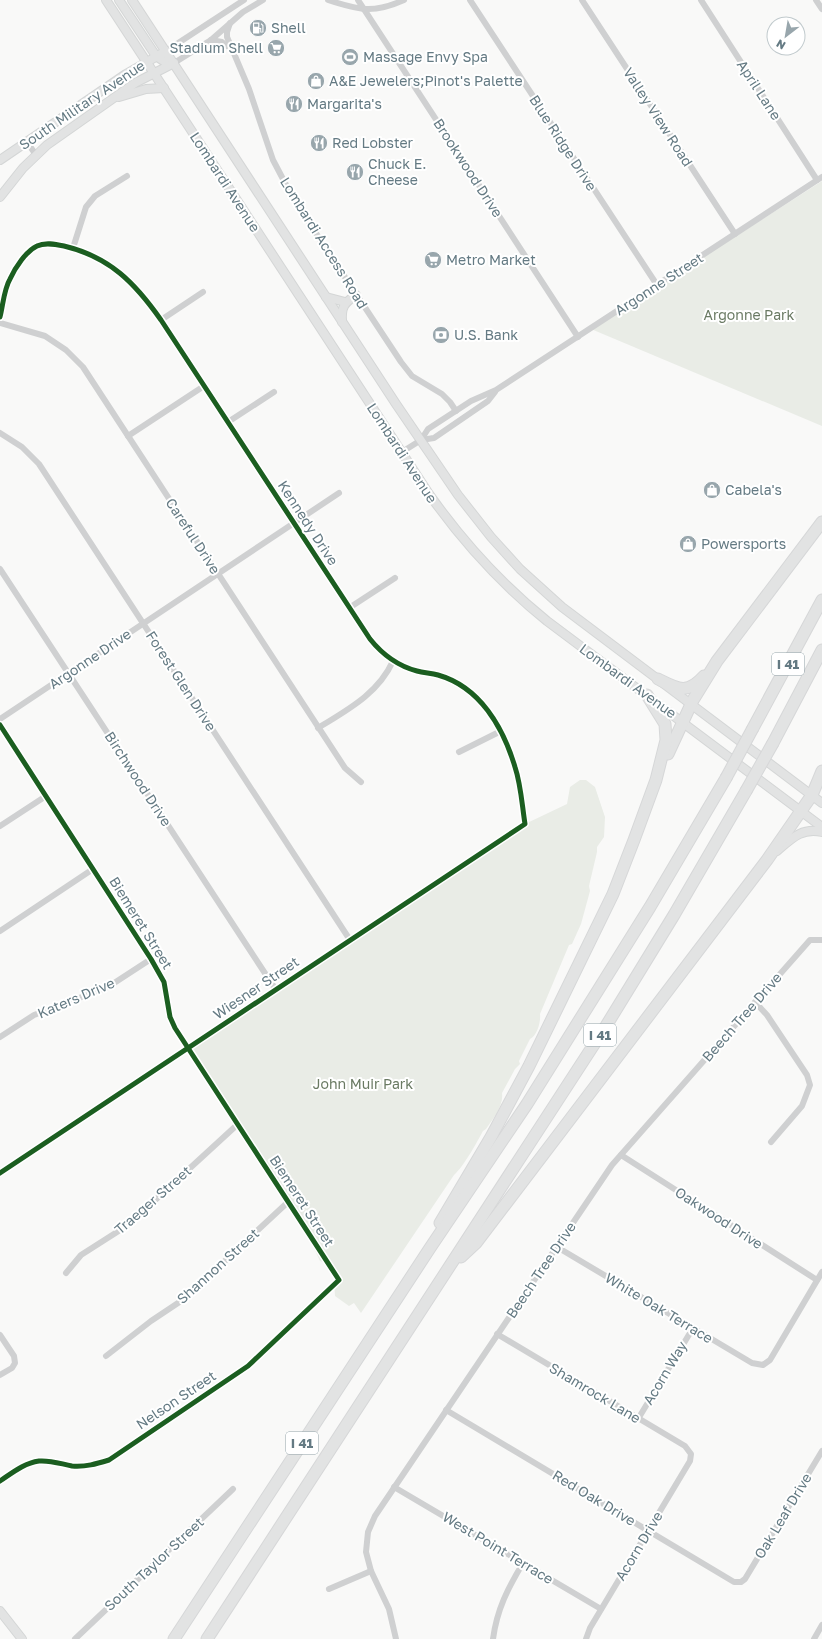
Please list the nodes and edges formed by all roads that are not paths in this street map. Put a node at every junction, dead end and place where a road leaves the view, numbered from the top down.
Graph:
1 (106, 0) edge
2 (119, 0) edge
3 (132, 0) edge
4 (244, 0) edge
5 (263, 0) edge
6 (328, 0) edge
7 (358, 0) edge
8 (404, 0) edge
9 (470, 0) edge
10 (582, 0) edge
11 (701, 0) edge
12 (816, 0) edge
13 (364, 9) junction
14 (822, 9) edge
15 (230, 23) junction
16 (210, 40) junction
17 (231, 49) junction
18 (166, 51) junction
19 (156, 56) junction
20 (147, 62) junction
21 (174, 64) junction
22 (154, 73) junction
23 (164, 88) junction
24 (114, 98) junction
25 (27, 142) junction
26 (36, 155) junction
27 (0, 160) edge
28 (127, 176) dead end
29 (820, 178) edge
30 (0, 197) edge
31 (735, 234) junction
32 (73, 248) junction
33 (657, 285) junction
34 (203, 292) dead end
35 (356, 295) junction
36 (326, 297) junction
37 (345, 302) junction
38 (0, 317) edge
39 (161, 320) junction
40 (342, 322) junction
41 (0, 323) edge
42 (578, 337) junction
43 (204, 386) junction
44 (496, 390) junction
45 (274, 392) dead end
46 (456, 411) junction
47 (228, 422) junction
48 (0, 433) edge
49 (128, 436) junction
50 (420, 440) junction
51 (402, 452) junction
52 (339, 493) dead end
53 (822, 522) edge
54 (294, 523) junction
55 (0, 569) edge
56 (218, 573) junction
57 (395, 578) dead end
58 (822, 600) edge
59 (349, 608) junction
60 (143, 623) junction
61 (822, 650) edge
62 (393, 661) junction
63 (718, 661) junction
64 (68, 672) junction
65 (658, 679) junction
66 (647, 695) junction
67 (691, 704) junction
68 (0, 719) edge
69 (683, 722) junction
70 (0, 725) edge
71 (318, 728) junction
72 (501, 731) junction
73 (459, 752) dead end
74 (822, 770) edge
75 (656, 780) junction
76 (361, 782) dead end
77 (812, 795) junction
78 (46, 796) junction
79 (822, 803) edge
80 (801, 812) junction
81 (525, 824) joint
82 (0, 826) edge
83 (822, 827) edge
84 (822, 832) edge
85 (767, 860) junction
86 (93, 869) junction
87 (0, 931) edge
88 (350, 940) junction
89 (822, 940) edge
90 (151, 959) junction
91 (276, 990) junction
92 (755, 1002) junction
93 (0, 1037) edge
94 (188, 1048) junction
95 (238, 1124) junction
96 (771, 1142) dead end
97 (621, 1155) junction
98 (0, 1173) edge
99 (288, 1202) junction
100 (557, 1247) junction
101 (430, 1248) junction
102 (822, 1272) edge
103 (66, 1273) dead end
104 (446, 1273) junction
105 (339, 1280) joint
106 (817, 1280) junction
107 (693, 1328) junction
108 (497, 1334) junction
109 (0, 1335) edge
110 (106, 1356) dead end
111 (0, 1375) edge
112 (446, 1410) junction
113 (638, 1419) junction
114 (822, 1451) edge
115 (691, 1454) joint
116 (0, 1481) edge
117 (394, 1487) junction
118 (233, 1489) dead end
119 (648, 1530) junction
120 (523, 1563) junction
121 (371, 1571) junction
122 (743, 1580) joint
123 (329, 1590) dead end
124 (601, 1609) junction
125 (0, 1612) edge
126 (822, 1625) edge
127 (22, 1639) edge
128 (75, 1639) edge
129 (174, 1639) edge
130 (207, 1639) edge
131 (396, 1639) edge
132 (493, 1639) edge
133 (586, 1639) edge
134 (814, 1639) edge

1 - 20 main road, Lombardi Avenue
2 - 19 main road
3 - 18 main road, Lombardi Avenue
4 - 18 street
5 - 15 street
6 - 13 street
7 - 13 street, Brookwood Drive
8 - 13 street
9 - 33 street, Blue Ridge Drive
10 - 31 street, Valley View Road
11 - 29 street, April Lane
12 - 14 street
13 - 42 street, Brookwood Drive
15 - 16 street
15 - 17 street, Lombardi Access Road
16 - 17 street
16 - 21 street
17 - 35 street, Lombardi Access Road
18 - 19 main road, South Military Avenue
18 - 21 main road, Lombardi Avenue
19 - 20 main road, South Military Avenue
19 - 21 main road
20 - 22 main road, Lombardi Avenue
20 - 25 main road, South Military Avenue
21 - 22 main road, South Military Avenue
21 - 36 main road, Lombardi Avenue
22 - 23 main road, Lombardi Avenue
22 - 24 main road, South Military Avenue
23 - 24 main road
23 - 51 main road, Lombardi Avenue
24 - 26 main road, South Military Avenue
25 - 26 street
25 - 27 main road, South Military Avenue
26 - 30 main road, South Military Avenue
28 - 32 street
29 - 31 street, Argonne Street
31 - 33 street, Argonne Street
32 - 38 street, Kennedy Drive
32 - 39 street, Kennedy Drive
33 - 42 street, Argonne Street
34 - 39 street
35 - 37 main road
35 - 46 street, Lombardi Access Road
36 - 37 main road
36 - 40 main road, Lombardi Avenue
37 - 40 main road
39 - 43 street, Kennedy Drive
40 - 50 main road, Lombardi Avenue
41 - 49 street, Careful Drive
42 - 44 street, Argonne Street
43 - 47 street, Kennedy Drive
43 - 49 street
44 - 46 street, Argonne Street
44 - 50 street, Argonne Street
45 - 47 street
46 - 50 street, Argonne Street
47 - 54 street, Kennedy Drive
48 - 60 street, Forest Glen Drive
49 - 56 street, Careful Drive
50 - 51 street, Argonne Street
50 - 65 main road, Lombardi Avenue
51 - 66 main road, Lombardi Avenue
52 - 54 street, Argonne Drive
53 - 63 highway
54 - 56 street, Argonne Drive
54 - 59 street, Kennedy Drive
55 - 64 street, Birchwood Drive
56 - 60 street, Argonne Drive
56 - 71 street, Careful Drive
57 - 59 street
58 - 101 highway, I 41, bridge
59 - 62 street, Kennedy Drive
60 - 64 street, Argonne Drive
60 - 88 street, Forest Glen Drive
61 - 104 highway, I 41, bridge
62 - 71 street
62 - 72 street, Kennedy Drive
63 - 65 highway
63 - 67 highway
64 - 68 street, Argonne Drive
64 - 91 street, Birchwood Drive
65 - 67 main road, Lombardi Avenue
66 - 69 main road, Lombardi Avenue
66 - 75 highway
67 - 69 highway
67 - 77 main road, Lombardi Avenue
69 - 75 highway
69 - 80 main road, Lombardi Avenue
70 - 78 street, Biemeret Street
71 - 76 street, Careful Drive
72 - 73 street
72 - 81 street, Kennedy Drive
74 - 77 highway
75 - 101 highway
77 - 79 main road, Lombardi Avenue
77 - 80 highway
78 - 82 street
78 - 86 street, Biemeret Street
80 - 83 main road, Lombardi Avenue
80 - 85 highway
81 - 88 street, Wiesner Street
84 - 85 main road
85 - 104 highway
86 - 87 street
86 - 90 street, Biemeret Street
88 - 91 street, Wiesner Street
89 - 92 street, Beech Tree Drive
90 - 93 street, Katers Drive
90 - 94 street, Biemeret Street
91 - 94 street, Wiesner Street
92 - 96 street
92 - 97 street, Beech Tree Drive
94 - 95 street, Biemeret Street
94 - 98 street, Wiesner Street
95 - 99 street, Biemeret Street
95 - 103 street, Traeger Street
97 - 100 street, Beech Tree Drive
97 - 106 street, Oakwood Drive
99 - 105 street, Biemeret Street
99 - 110 street, Shannon Street
100 - 107 street, White Oak Terrace
100 - 108 street, Beech Tree Drive
101 - 129 highway, I 41
102 - 106 street
104 - 130 highway, I 41
105 - 116 street, Nelson Street
106 - 107 street, White Oak Terrace
107 - 113 street, Acorn Way
108 - 112 street, Beech Tree Drive
108 - 113 street, Shamrock Lane
109 - 111 street
112 - 117 street, Beech Tree Drive
112 - 119 street, Red Oak Drive
113 - 115 street, Shamrock Lane
114 - 122 street, Oak Leaf Drive
115 - 119 street, Acorn Drive
117 - 120 street, West Point Terrace
117 - 121 street, Beech Tree Drive
118 - 128 street, South Taylor Street
119 - 122 street, Red Oak Drive
119 - 124 street, Acorn Drive
120 - 124 street, West Point Terrace
120 - 132 street
121 - 123 street
121 - 131 street, Beech Tree Drive
124 - 133 street, Acorn Drive
125 - 127 main road
126 - 134 street

